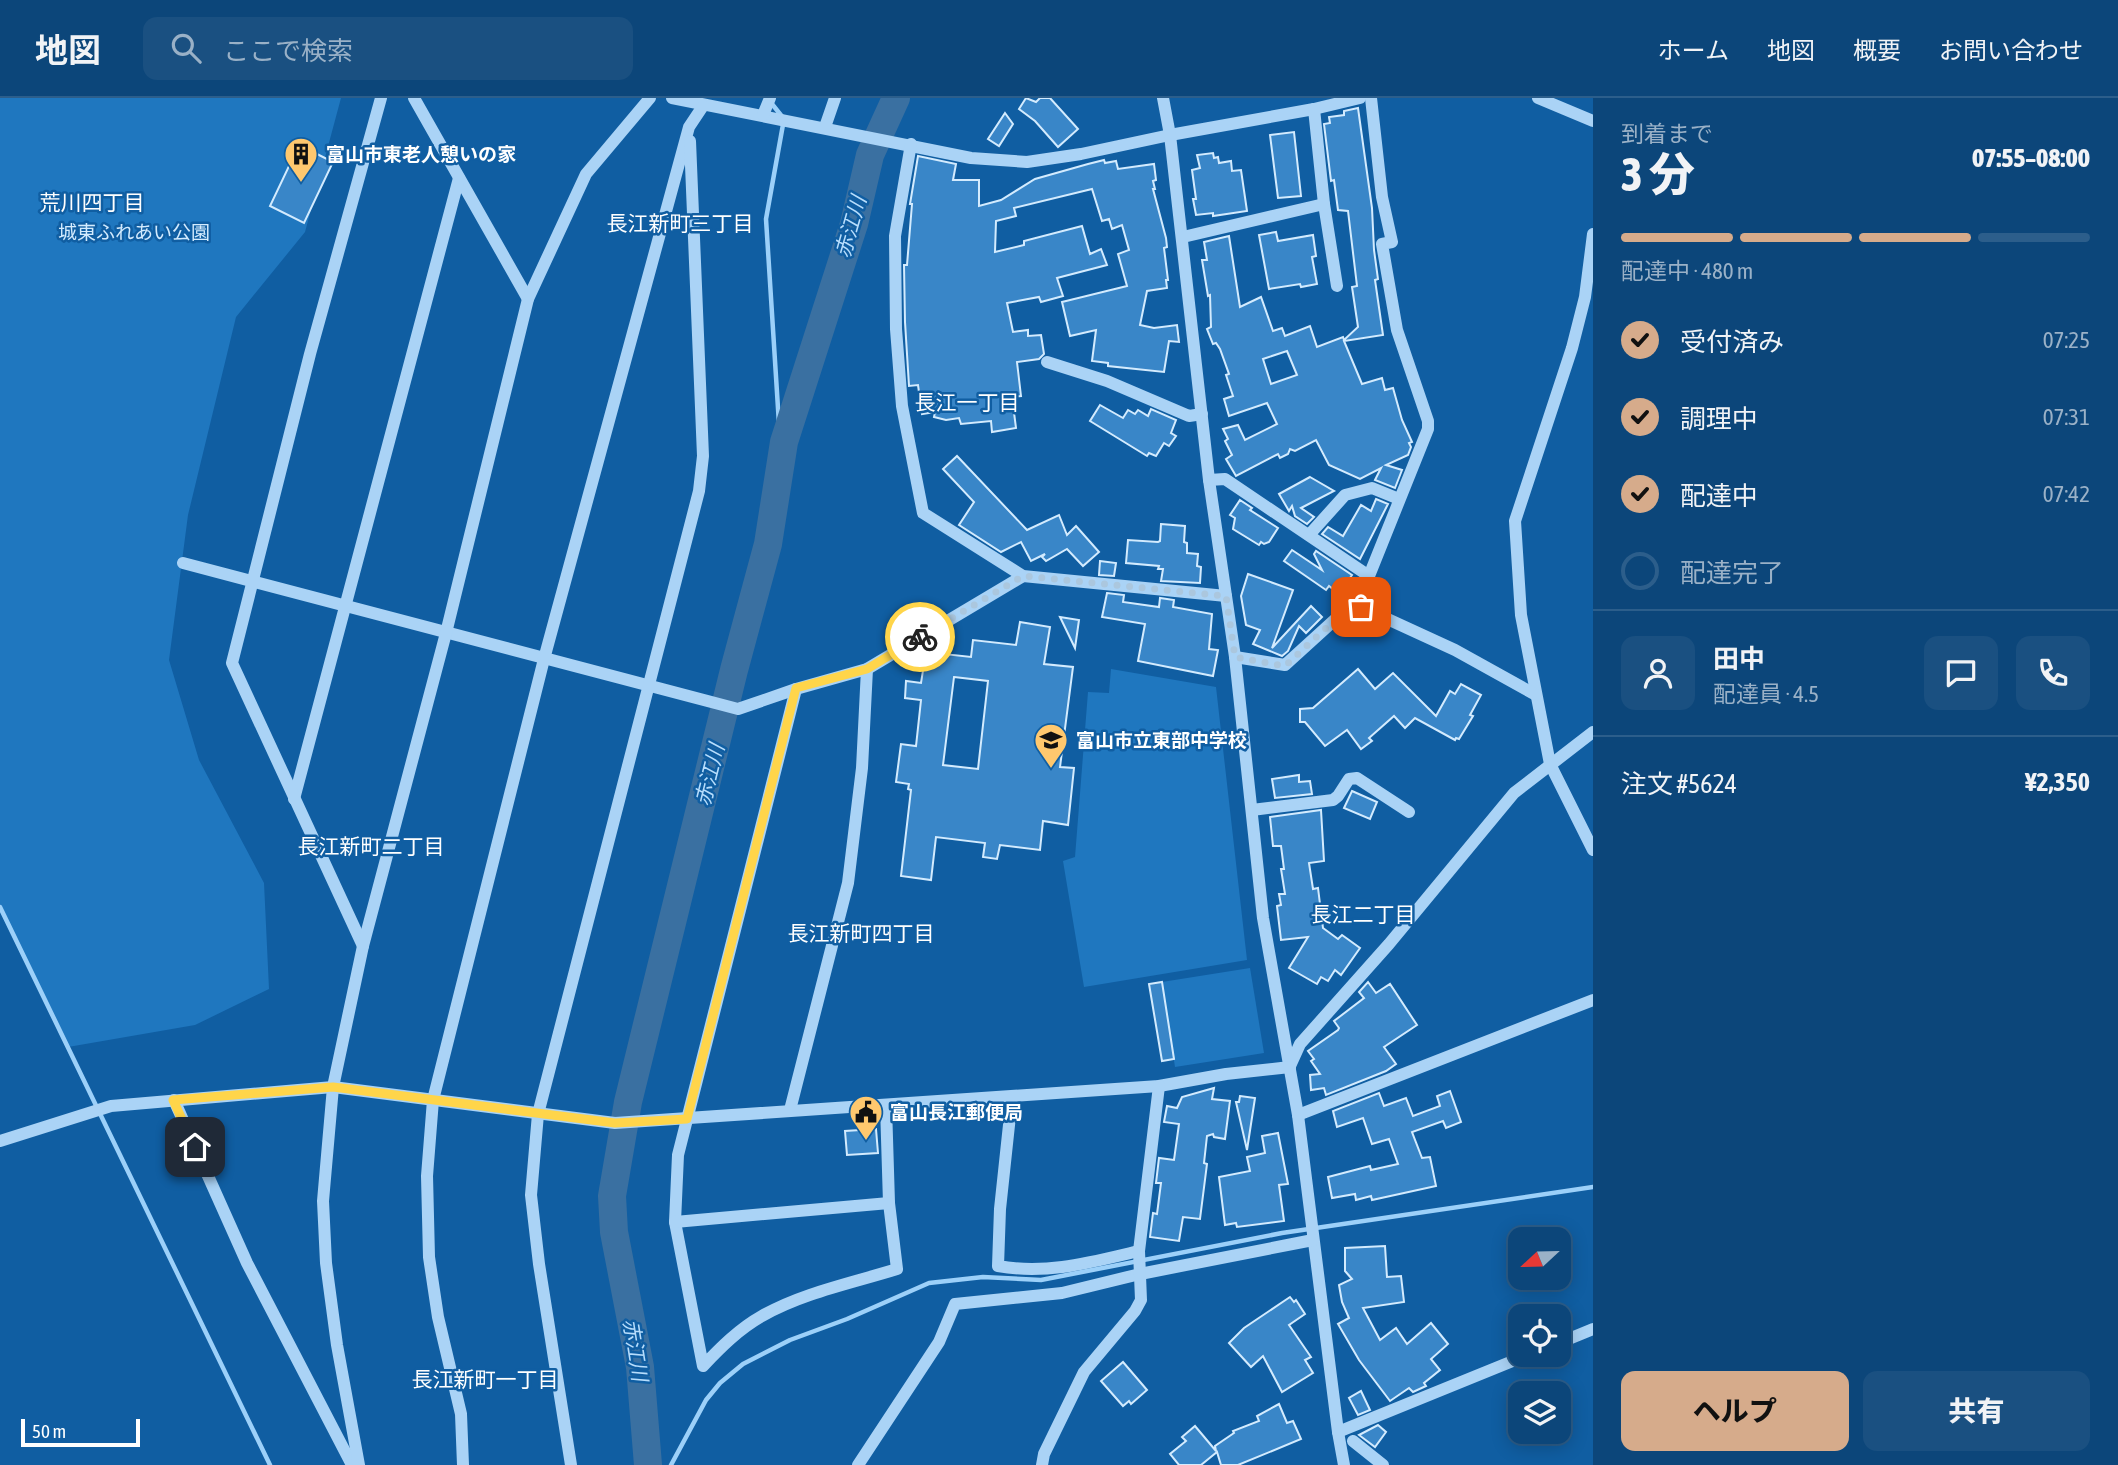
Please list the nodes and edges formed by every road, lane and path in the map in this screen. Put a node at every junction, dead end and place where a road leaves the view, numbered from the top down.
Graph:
1 (381, 98) edge
2 (414, 98) edge
3 (650, 98) edge
4 (672, 98) edge
5 (770, 98) edge
6 (835, 98) edge
7 (1163, 98) edge
8 (1360, 98) edge
9 (1371, 98) edge
10 (1538, 98) edge
11 (703, 106) junction
12 (1314, 109) junction
13 (763, 115) junction
14 (1593, 121) edge
15 (689, 127) junction
16 (825, 127) junction
17 (1170, 135) junction
18 (911, 144) junction
19 (459, 178) junction
20 (1324, 204) junction
21 (1593, 234) edge
22 (1182, 237) junction
23 (1337, 286) dead end
24 (528, 299) junction
25 (1047, 362) dead end
26 (1202, 415) junction
27 (1209, 480) junction
28 (1399, 499) junction
29 (1310, 535) junction
30 (183, 563) dead end
31 (1023, 576) junction
32 (1369, 576) junction
33 (254, 582) junction
34 (1226, 596) junction
35 (345, 606) junction
36 (1361, 607) junction
37 (446, 633) junction
38 (1235, 657) junction
39 (544, 659) junction
40 (867, 669) junction
41 (649, 687) junction
42 (796, 688) junction
43 (1536, 695) junction
44 (1593, 732) edge
45 (1549, 764) junction
46 (294, 799) junction
47 (1252, 810) junction
48 (1409, 813) dead end
49 (1593, 850) edge
50 (363, 946) junction
51 (1593, 1000) edge
52 (1290, 1067) junction
53 (1159, 1086) junction
54 (333, 1087) junction
55 (1012, 1097) junction
56 (173, 1100) junction
57 (433, 1100) junction
58 (886, 1106) junction
59 (790, 1110) junction
60 (538, 1114) junction
61 (1298, 1115) junction
62 (687, 1119) junction
63 (0, 1141) edge
64 (889, 1203) junction
65 (675, 1222) junction
66 (1313, 1240) junction
67 (1139, 1251) junction
68 (1140, 1274) junction
69 (1593, 1329) edge
70 (1571, 1338) edge
71 (1508, 1363) edge
72 (1338, 1433) junction
73 (1353, 1441) dead end
74 (352, 1465) edge
75 (359, 1465) edge
76 (463, 1465) edge
77 (570, 1465) edge
78 (858, 1465) edge
79 (1042, 1465) edge
80 (1345, 1465) edge
81 (1383, 1465) edge

1 - 33 street
2 - 19 street
3 - 24 street
4 - 11 street
5 - 13 street
6 - 16 street
7 - 17 street
8 - 12 street
9 - 28 street
10 - 14 street
11 - 13 street
11 - 15 street
12 - 17 street
12 - 20 street
13 - 16 street
15 - 39 street
15 - 41 street
16 - 18 street
17 - 18 street
17 - 22 street
18 - 31 street
19 - 24 street
19 - 35 street
20 - 22 street
20 - 23 street
21 - 43 street
22 - 26 street
24 - 37 street
25 - 26 street
26 - 27 street
27 - 29 street
27 - 34 street
28 - 29 street
28 - 32 street
29 - 32 street
30 - 33 street
31 - 34 street
31 - 40 street
32 - 36 street
33 - 35 street
33 - 46 street
34 - 38 street
35 - 37 street
35 - 46 street
36 - 38 street
36 - 43 street
37 - 39 street
37 - 50 street
38 - 47 street
39 - 41 street
39 - 57 street
40 - 42 street
40 - 59 street
41 - 42 street
41 - 60 street
42 - 62 street
43 - 45 street
44 - 45 street
45 - 49 street
45 - 52 street
46 - 50 street
47 - 48 street
47 - 52 street
50 - 54 street
51 - 61 street
52 - 53 street
52 - 61 street
53 - 55 street
53 - 67 street
54 - 56 street
54 - 57 street
54 - 75 street
55 - 58 street
55 - 67 street
56 - 63 street
56 - 74 street
57 - 60 street
57 - 76 street
58 - 59 street
58 - 64 street
59 - 62 street
60 - 62 street
60 - 77 street
61 - 66 street
62 - 65 street
64 - 65 street
64 - 65 street
66 - 68 street
66 - 72 street
67 - 68 street
68 - 78 street
68 - 79 street
69 - 70 street
71 - 72 street
72 - 80 street
73 - 81 street

